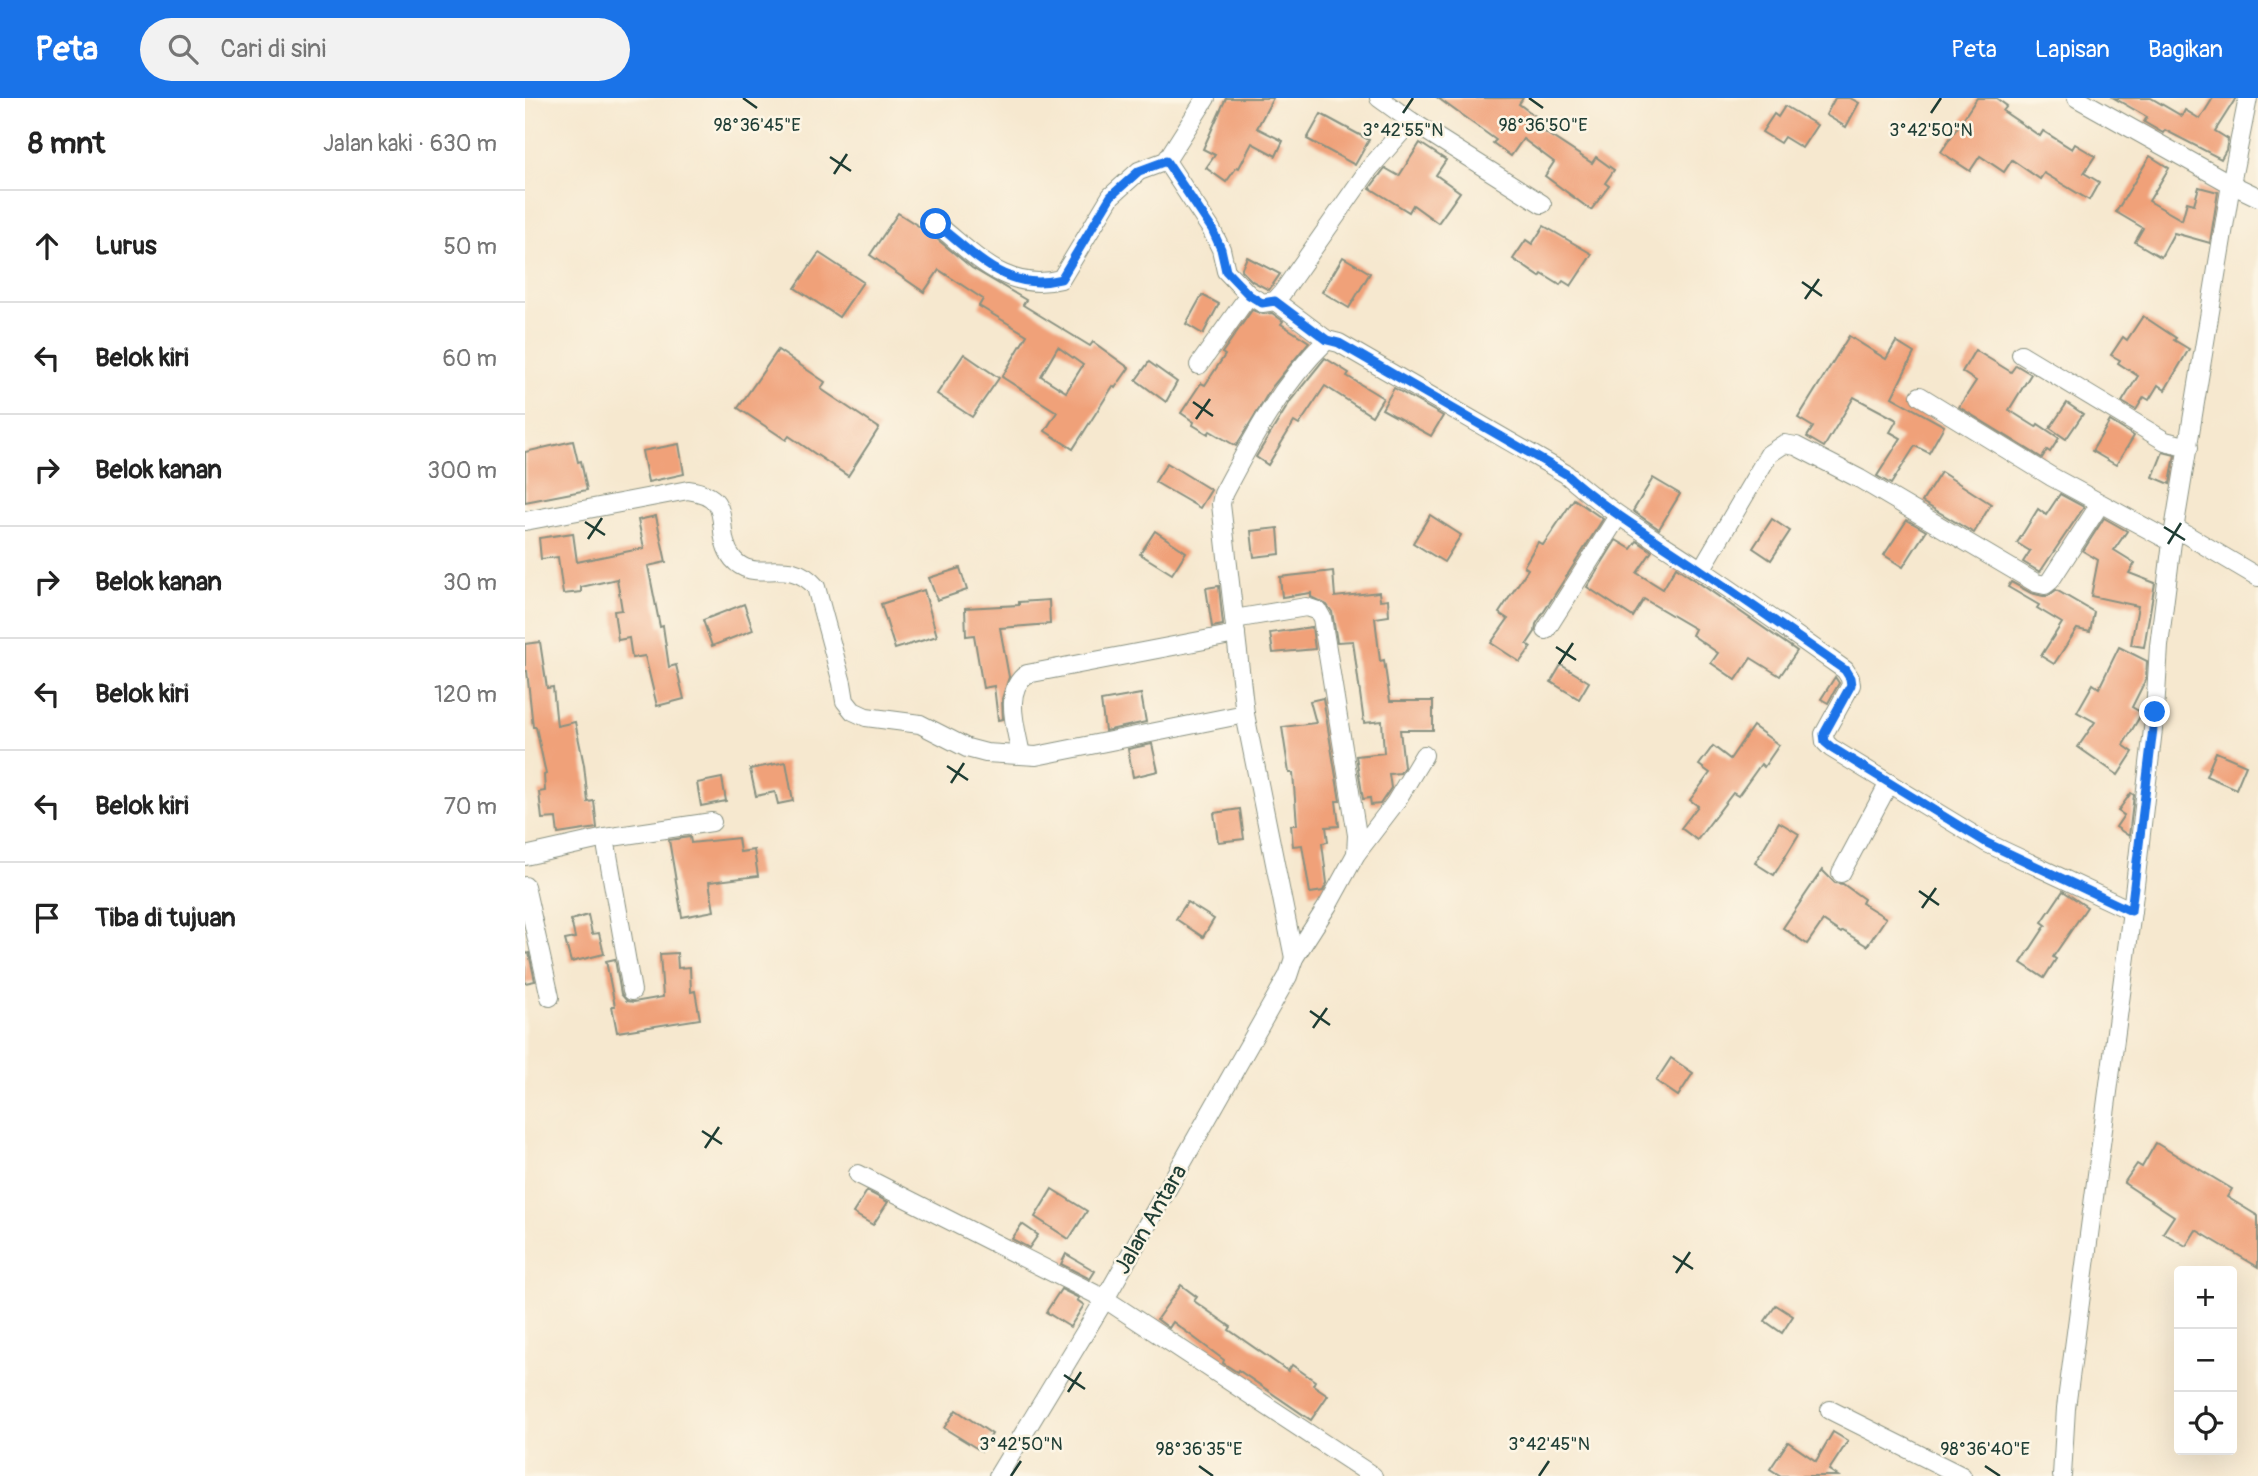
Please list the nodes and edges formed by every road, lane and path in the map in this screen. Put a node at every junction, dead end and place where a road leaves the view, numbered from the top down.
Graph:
1 (1206, 98) edge
2 (1379, 98) edge
3 (2077, 98) edge
4 (2249, 98) edge
5 (1412, 121) junction
6 (1166, 161) junction
7 (2231, 184) junction
8 (2258, 197) edge
9 (1542, 204) dead end
10 (936, 224) dead end
11 (1249, 295) junction
12 (1275, 301) junction
13 (1327, 340) junction
14 (2021, 354) dead end
15 (1199, 365) dead end
16 (1920, 396) dead end
17 (2189, 447) junction
18 (2100, 504) junction
19 (1618, 516) junction
20 (525, 521) edge
21 (2173, 535) junction
22 (1701, 570) junction
23 (2258, 577) edge
24 (1235, 626) junction
25 (1546, 630) dead end
26 (1245, 714) junction
27 (1021, 755) junction
28 (1424, 755) dead end
29 (1889, 783) junction
30 (712, 822) dead end
31 (605, 838) junction
32 (1356, 854) junction
33 (525, 856) edge
34 (1840, 873) dead end
35 (525, 886) edge
36 (2131, 911) junction
37 (1294, 958) junction
38 (632, 991) dead end
39 (550, 997) dead end
40 (858, 1174) dead end
41 (1105, 1299) junction
42 (1829, 1410) dead end
43 (999, 1476) edge
44 (1373, 1476) edge
45 (1962, 1476) edge
46 (2062, 1476) edge

1 - 6 street
2 - 5 street
3 - 7 street
4 - 7 street
5 - 9 street
5 - 12 street
6 - 10 street
6 - 11 street
7 - 8 street
7 - 17 street
11 - 12 street
11 - 15 street
12 - 13 street
13 - 19 street
13 - 24 street
14 - 17 street
16 - 18 street
17 - 21 street
18 - 21 street
18 - 22 street
19 - 22 street
19 - 25 street
20 - 27 street
21 - 23 street
21 - 36 street
22 - 29 street
24 - 26 street
24 - 27 street
24 - 32 street
26 - 27 street
26 - 37 street
28 - 32 street, Jalan Antara
29 - 34 street
29 - 36 street
30 - 31 street
31 - 33 street
31 - 38 street
32 - 37 street, Jalan Antara
35 - 39 street
36 - 46 street
37 - 41 street, Jalan Antara
40 - 41 street
41 - 43 street, Jalan Antara
41 - 44 street
42 - 45 street

